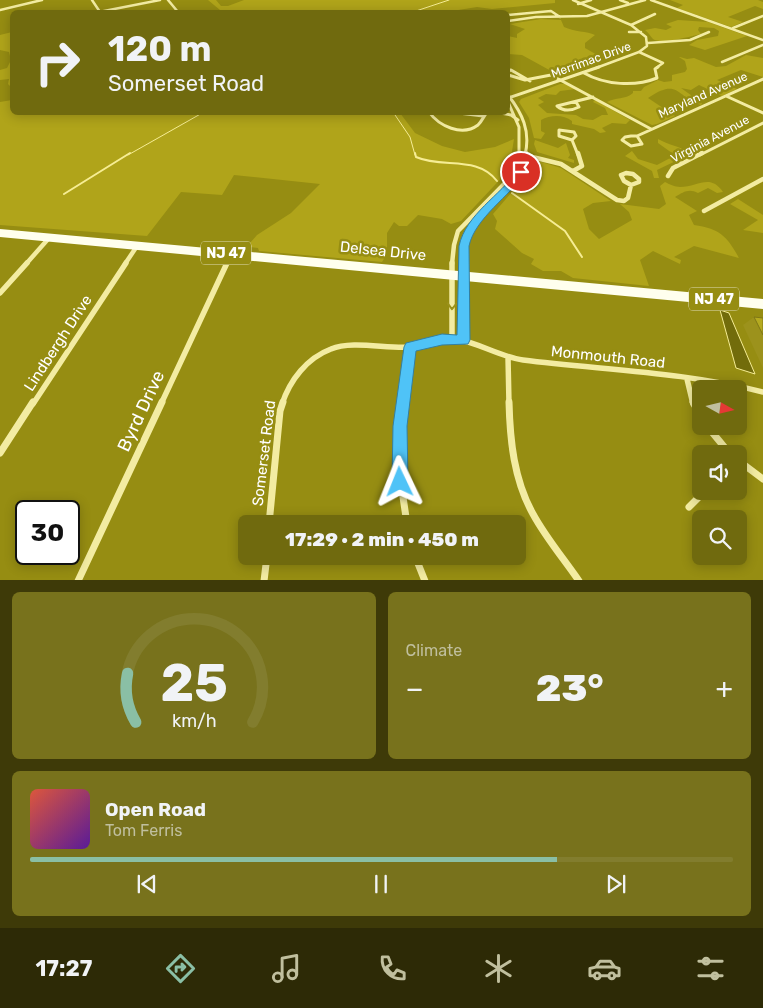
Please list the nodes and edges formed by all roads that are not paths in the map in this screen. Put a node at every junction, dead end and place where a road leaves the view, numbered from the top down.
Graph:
1 (42, 0) edge
2 (160, 0) edge
3 (168, 0) edge
4 (573, 0) edge
5 (591, 0) edge
6 (620, 0) edge
7 (637, 0) edge
8 (645, 0) edge
9 (651, 0) edge
10 (628, 3) junction
11 (578, 4) junction
12 (0, 10) edge
13 (110, 10) edge
14 (176, 10) edge
15 (600, 13) junction
16 (655, 14) dead end
17 (510, 15) edge
18 (560, 16) junction
19 (763, 16) edge
20 (510, 21) edge
21 (631, 25) junction
22 (733, 29) junction
23 (629, 32) dead end
24 (641, 32) junction
25 (709, 32) dead end
26 (763, 40) edge
27 (648, 43) junction
28 (763, 45) edge
29 (640, 52) junction
30 (722, 62) dead end
31 (510, 70) edge
32 (584, 73) junction
33 (510, 76) edge
34 (763, 79) edge
35 (562, 80) junction
36 (531, 81) junction
37 (726, 96) junction
38 (510, 97) edge
39 (594, 97) junction
40 (510, 101) edge
41 (510, 102) edge
42 (576, 102) junction
43 (763, 113) edge
44 (432, 115) edge
45 (484, 115) edge
46 (507, 115) edge
47 (518, 120) junction
48 (763, 123) edge
49 (652, 129) junction
50 (636, 136) junction
51 (572, 140) dead end
52 (519, 154) junction
53 (526, 155) junction
54 (573, 171) junction
55 (668, 176) dead end
56 (761, 181) edge
57 (631, 185) dead end
58 (704, 211) dead end
59 (0, 233) edge
60 (50, 237) junction
61 (137, 245) junction
62 (231, 254) junction
63 (458, 275) junction
64 (0, 293) edge
65 (763, 304) edge
66 (452, 339) junction
67 (464, 340) junction
68 (410, 347) junction
69 (508, 357) junction
70 (687, 379) junction
71 (763, 392) edge
72 (692, 402) edge
73 (714, 435) edge
74 (723, 445) edge
75 (0, 453) edge
76 (747, 467) edge
77 (763, 479) edge
78 (696, 500) edge
79 (689, 507) dead end
80 (270, 515) edge
81 (406, 515) edge
82 (266, 565) edge
83 (419, 565) edge
84 (78, 580) edge
85 (264, 580) edge
86 (425, 580) edge
87 (579, 580) edge

1 - 12 street
2 - 13 street
3 - 14 street
4 - 11 street, Merrimac Drive
5 - 11 street
6 - 10 street
7 - 10 street
8 - 15 street
9 - 22 street
10 - 15 street
11 - 15 street, Merrimac Drive
15 - 18 street
15 - 21 street, Merrimac Drive
16 - 21 street
17 - 18 street
18 - 20 street
19 - 22 street
21 - 24 street, Merrimac Drive
22 - 26 street
23 - 24 street
24 - 27 street, Merrimac Drive
25 - 27 street
27 - 29 street, Merrimac Drive
28 - 30 street
29 - 32 street, Merrimac Drive
29 - 32 street
31 - 36 street
32 - 35 street, Merrimac Drive
33 - 36 street
34 - 37 street, Maryland Avenue
35 - 36 street
35 - 38 street, Merrimac Drive
35 - 39 street
37 - 43 street
37 - 49 street, Maryland Avenue
39 - 42 street
39 - 49 street
40 - 53 street
41 - 47 street
42 - 42 street
44 - 45 street
46 - 47 street
47 - 52 street
48 - 55 street, Virginia Avenue
49 - 50 street, Maryland Avenue
50 - 50 street
51 - 54 street
52 - 53 street
52 - 63 street
53 - 54 street
53 - 63 street
54 - 57 street
56 - 58 street
59 - 60 main road, Delsea Drive / NJ 47
60 - 61 main road, Delsea Drive / NJ 47
60 - 64 street
61 - 62 main road, Delsea Drive / NJ 47
61 - 75 street, Lindbergh Drive
62 - 63 main road, Delsea Drive / NJ 47
62 - 84 street, Byrd Drive
63 - 65 main road, Delsea Drive / NJ 47
63 -> 66 street
63 - 67 street
66 - 67 street, Monmouth Road
66 - 68 street, Somerset Road
67 - 69 street, Monmouth Road
68 - 80 street, Somerset Road
68 - 81 street
69 - 70 street, Monmouth Road
69 - 87 street
70 - 71 street, Monmouth Road
70 - 72 street
73 - 74 street
76 - 77 street
78 - 79 street
82 - 85 street
83 - 86 street

